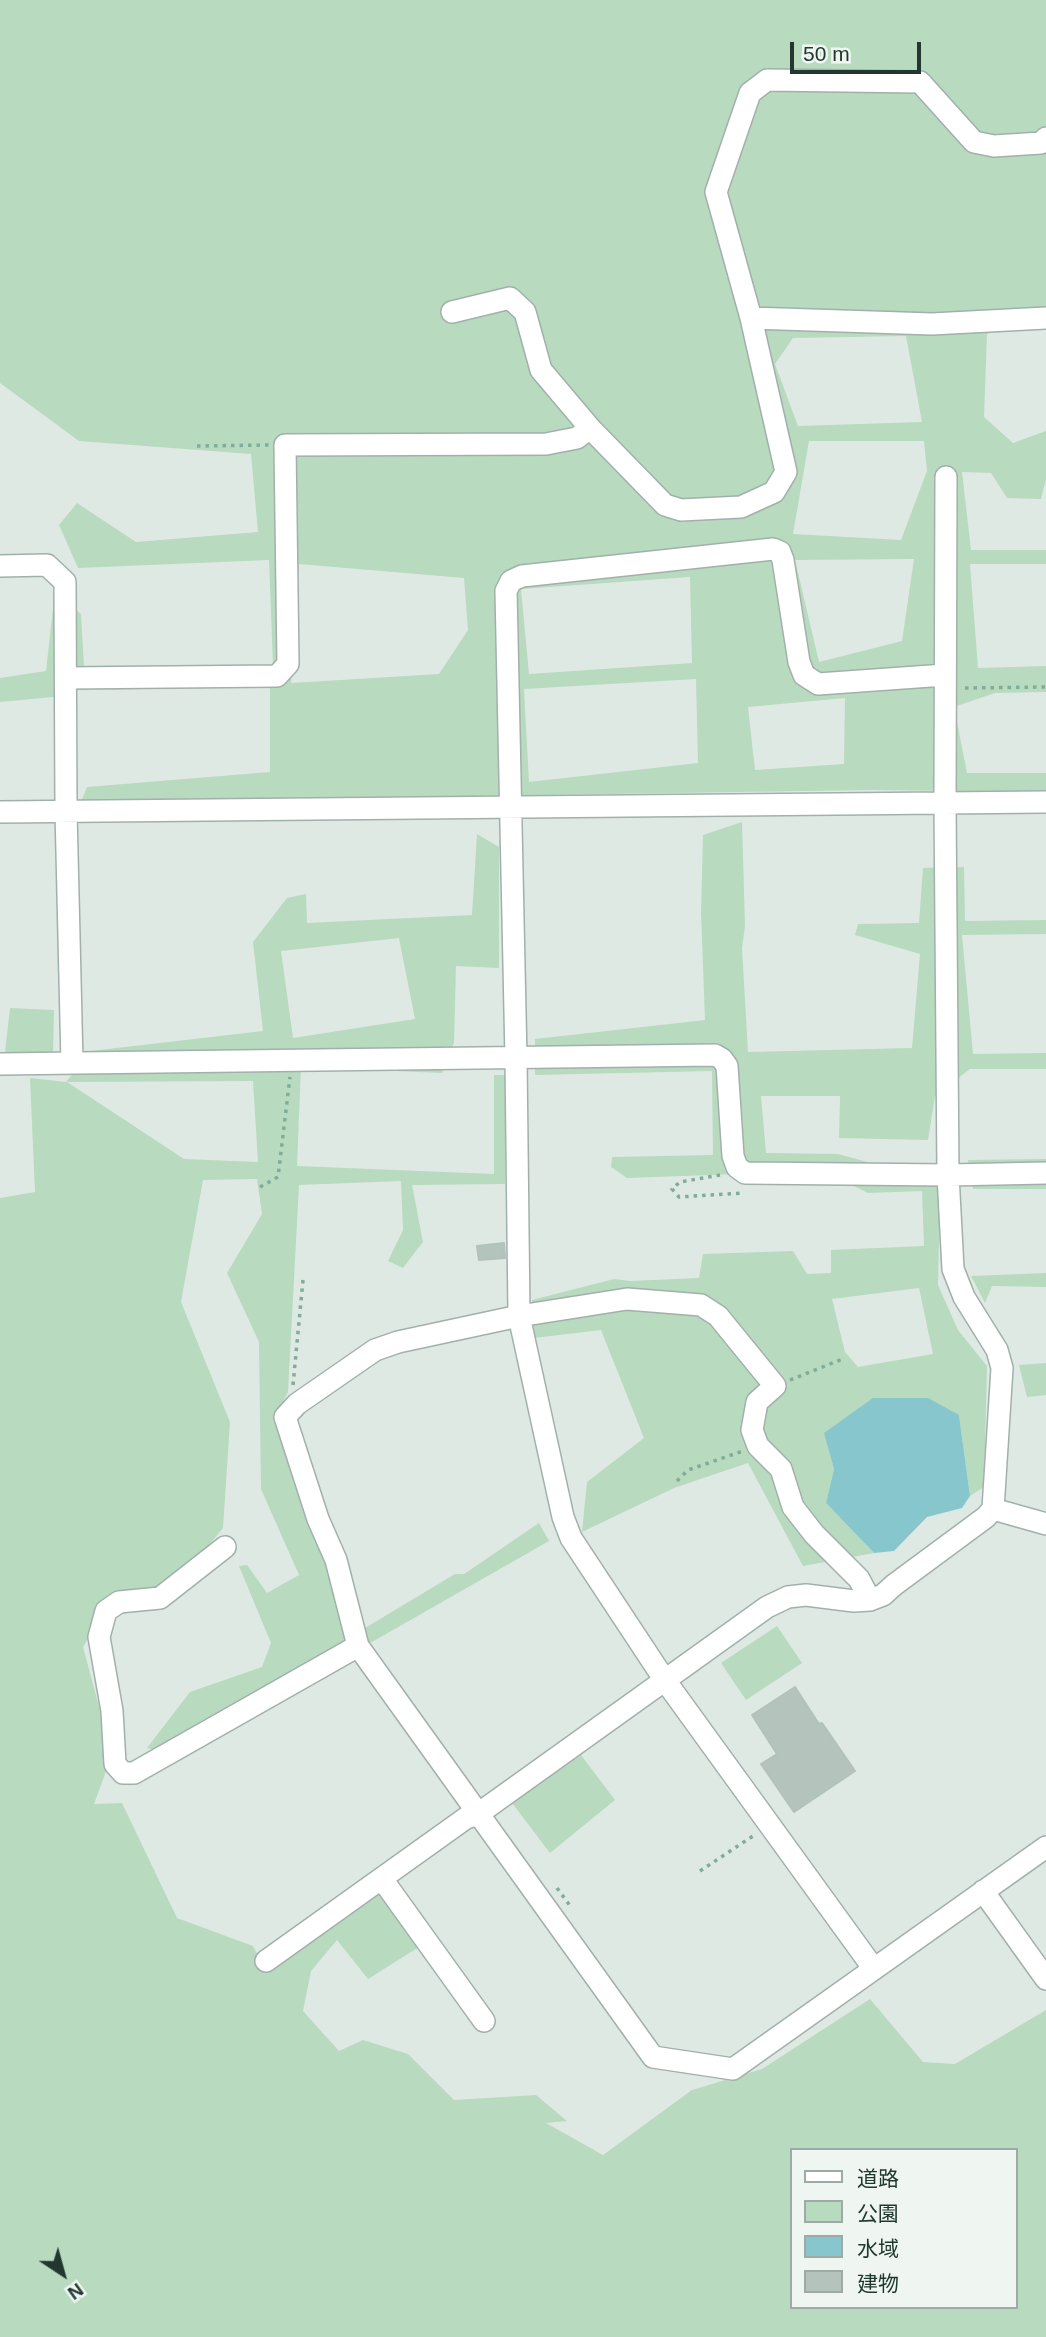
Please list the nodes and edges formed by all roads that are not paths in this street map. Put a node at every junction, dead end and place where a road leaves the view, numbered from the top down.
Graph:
1 (1046, 138) edge
2 (453, 312) dead end
3 (751, 318) junction
4 (1046, 318) edge
5 (590, 428) junction
6 (946, 477) dead end
7 (0, 566) edge
8 (65, 678) junction
9 (945, 682) junction
10 (1046, 802) edge
11 (944, 803) junction
12 (510, 807) junction
13 (66, 811) junction
14 (0, 812) edge
15 (516, 1059) junction
16 (72, 1063) junction
17 (0, 1064) edge
18 (1046, 1173) edge
19 (948, 1175) junction
20 (519, 1316) junction
21 (993, 1509) junction
22 (1046, 1524) edge
23 (225, 1547) dead end
24 (870, 1600) junction
25 (358, 1646) junction
26 (664, 1679) junction
27 (478, 1814) junction
28 (1046, 1847) edge
29 (382, 1879) junction
30 (983, 1891) junction
31 (266, 1961) dead end
32 (874, 1969) junction
33 (1046, 1979) edge
34 (484, 2021) dead end

1 - 3 street
2 - 5 street
3 - 4 street
3 - 5 street
5 - 8 street
6 - 9 street
7 - 8 street
8 - 13 street
9 - 11 street
9 - 12 street
10 - 11 street
11 - 12 street
11 - 19 street
12 - 13 street
12 - 15 street
13 - 14 street
13 - 16 street
15 - 16 street
15 - 19 street
15 - 20 street
16 - 17 street
18 - 19 street
19 - 21 street
20 - 24 street
20 - 25 street
20 - 26 street
21 - 22 street
21 - 24 street
23 - 25 street
24 - 26 street
25 - 27 street
26 - 27 street
26 - 32 street
27 - 29 street
27 - 32 street
28 - 30 street
29 - 31 street
29 - 34 street
30 - 32 street
30 - 33 street

